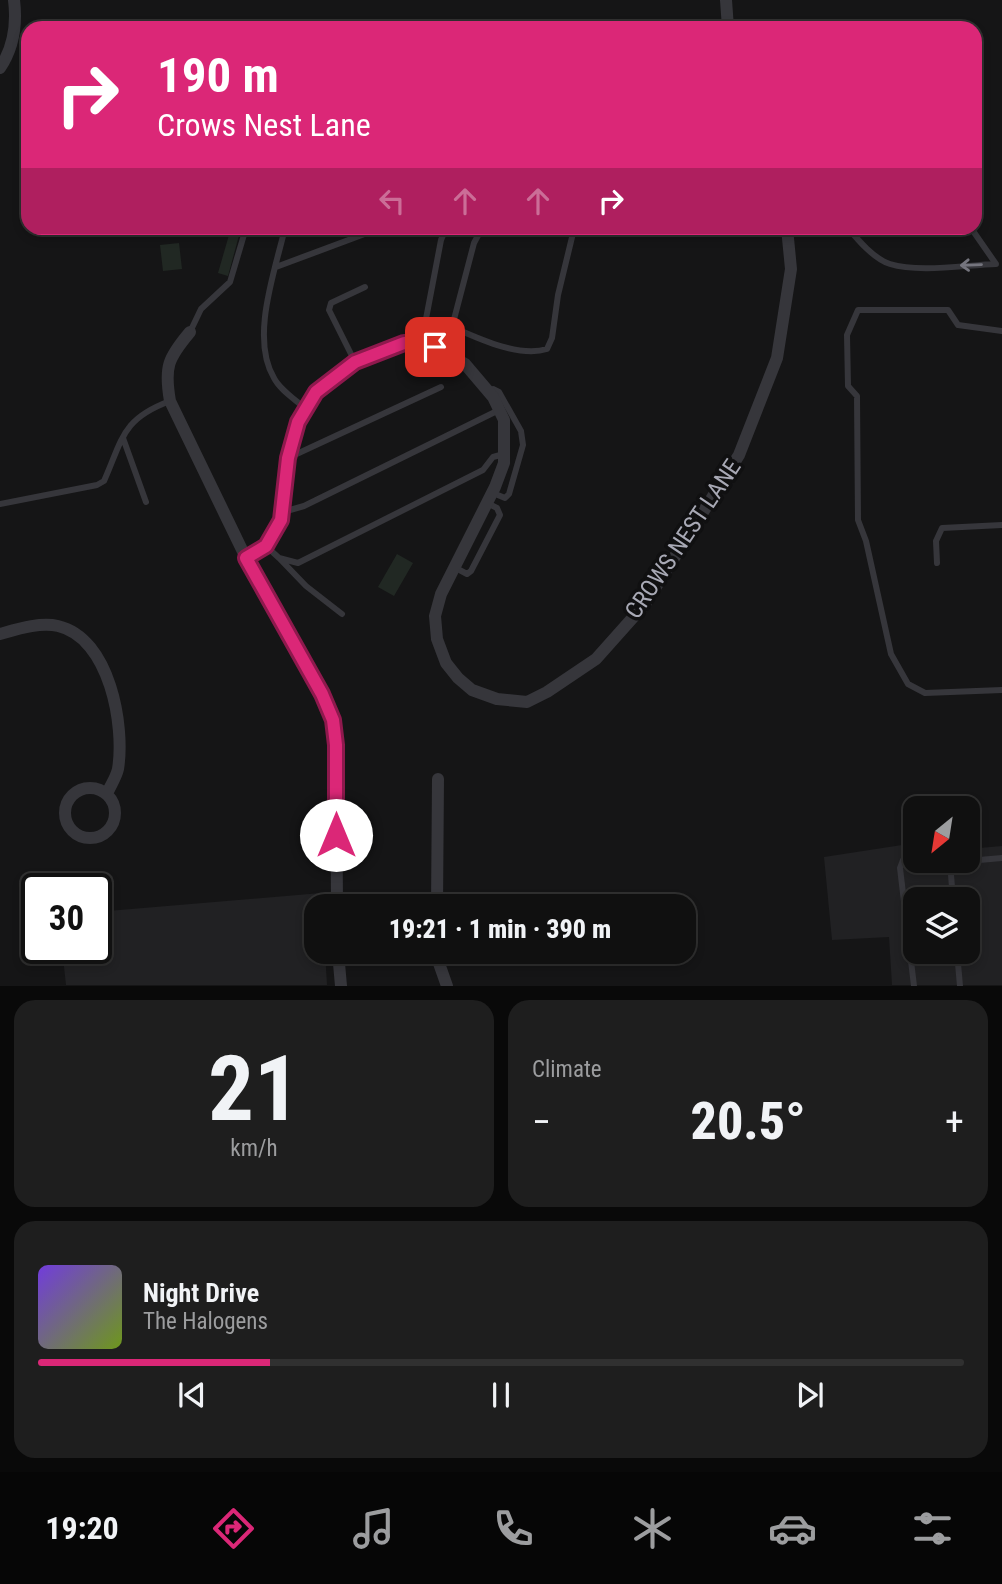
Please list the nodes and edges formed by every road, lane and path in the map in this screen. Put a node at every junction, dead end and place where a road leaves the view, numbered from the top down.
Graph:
1 (13, 0) edge
2 (726, 0) edge
3 (728, 21) edge
4 (0, 68) edge
5 (244, 235) edge
6 (283, 235) edge
7 (361, 235) edge
8 (443, 235) edge
9 (478, 235) edge
10 (573, 235) edge
11 (788, 235) edge
12 (854, 235) edge
13 (976, 235) edge
14 (999, 264) edge
15 (276, 267) junction
16 (365, 287) dead end
17 (426, 321) junction
18 (452, 327) junction
19 (1002, 331) edge
20 (190, 332) joint
21 (421, 345) junction
22 (355, 362) junction
23 (442, 387) dead end
24 (488, 391) junction
25 (170, 401) junction
26 (306, 409) junction
27 (499, 410) junction
28 (123, 437) junction
29 (504, 440) junction
30 (522, 440) junction
31 (505, 454) junction
32 (288, 458) junction
33 (490, 498) junction
34 (146, 502) dead end
35 (0, 504) edge
36 (282, 512) junction
37 (1002, 525) edge
38 (266, 546) junction
39 (246, 558) junction
40 (279, 558) junction
41 (937, 563) dead end
42 (342, 614) dead end
43 (0, 634) edge
44 (1002, 690) edge
45 (438, 779) dead end
46 (107, 794) junction
47 (1002, 858) edge
48 (903, 860) edge
49 (980, 860) edge
50 (903, 887) edge
51 (337, 894) edge
52 (437, 894) edge
53 (339, 964) edge
54 (439, 964) edge
55 (913, 964) edge
56 (958, 964) edge
57 (341, 985) edge
58 (447, 985) edge
59 (914, 985) edge
60 (960, 985) edge

1 - 4 street
2 - 3 street
5 - 20 lane
6 - 15 lane
7 - 15 lane
8 - 17 lane
9 - 18 lane
10 - 18 lane
11 - 33 street, CROWS NEST LANE
14 -> 12 lane
13 - 14 lane
15 - 26 lane
16 - 22 lane
17 - 18 lane
17 - 21 lane
19 - 44 lane
20 - 25 street
21 - 22 street, CROWS NEST LANE
21 - 24 street, CROWS NEST LANE
22 - 26 street, CROWS NEST LANE
23 - 32 lane
24 - 27 street, CROWS NEST LANE
24 - 30 lane
25 - 28 lane
25 - 39 street
26 - 32 street, CROWS NEST LANE
27 - 29 street, CROWS NEST LANE
27 - 36 lane
28 - 34 lane
28 - 35 lane
29 - 30 lane
29 - 31 street, CROWS NEST LANE
30 - 33 lane
31 - 33 street, CROWS NEST LANE
31 - 40 lane
32 - 36 street, CROWS NEST LANE
36 - 38 street, CROWS NEST LANE
37 - 41 lane
38 - 39 street
38 - 40 lane
39 - 51 street
40 - 42 lane
43 - 46 street
45 - 52 street
46 - 46 street
47 - 49 lane
48 - 50 lane
53 - 57 street
54 - 58 street
55 - 59 lane
56 - 60 lane

